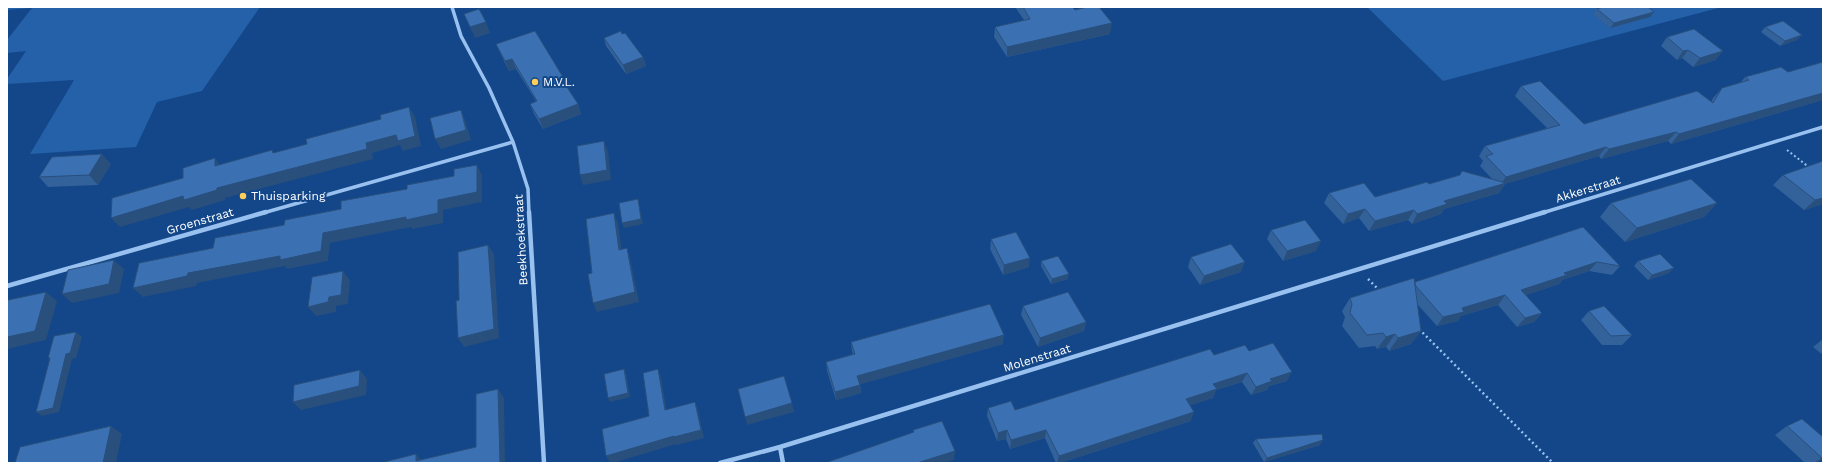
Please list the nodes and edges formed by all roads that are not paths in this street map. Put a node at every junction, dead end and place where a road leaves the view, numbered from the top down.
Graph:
1 (452, 7) edge
2 (1823, 127) edge
3 (513, 142) junction
4 (1359, 270) joint
5 (7, 286) edge
6 (780, 447) junction
7 (544, 463) edge
8 (720, 463) edge
9 (783, 463) edge

1 - 3 street, Beekhoekstraat
2 - 4 street, Akkerstraat
3 - 5 street, Groenstraat
3 - 7 street, Beekhoekstraat
4 - 6 street, Molenstraat
6 - 8 street, Molenstraat
6 - 9 street

